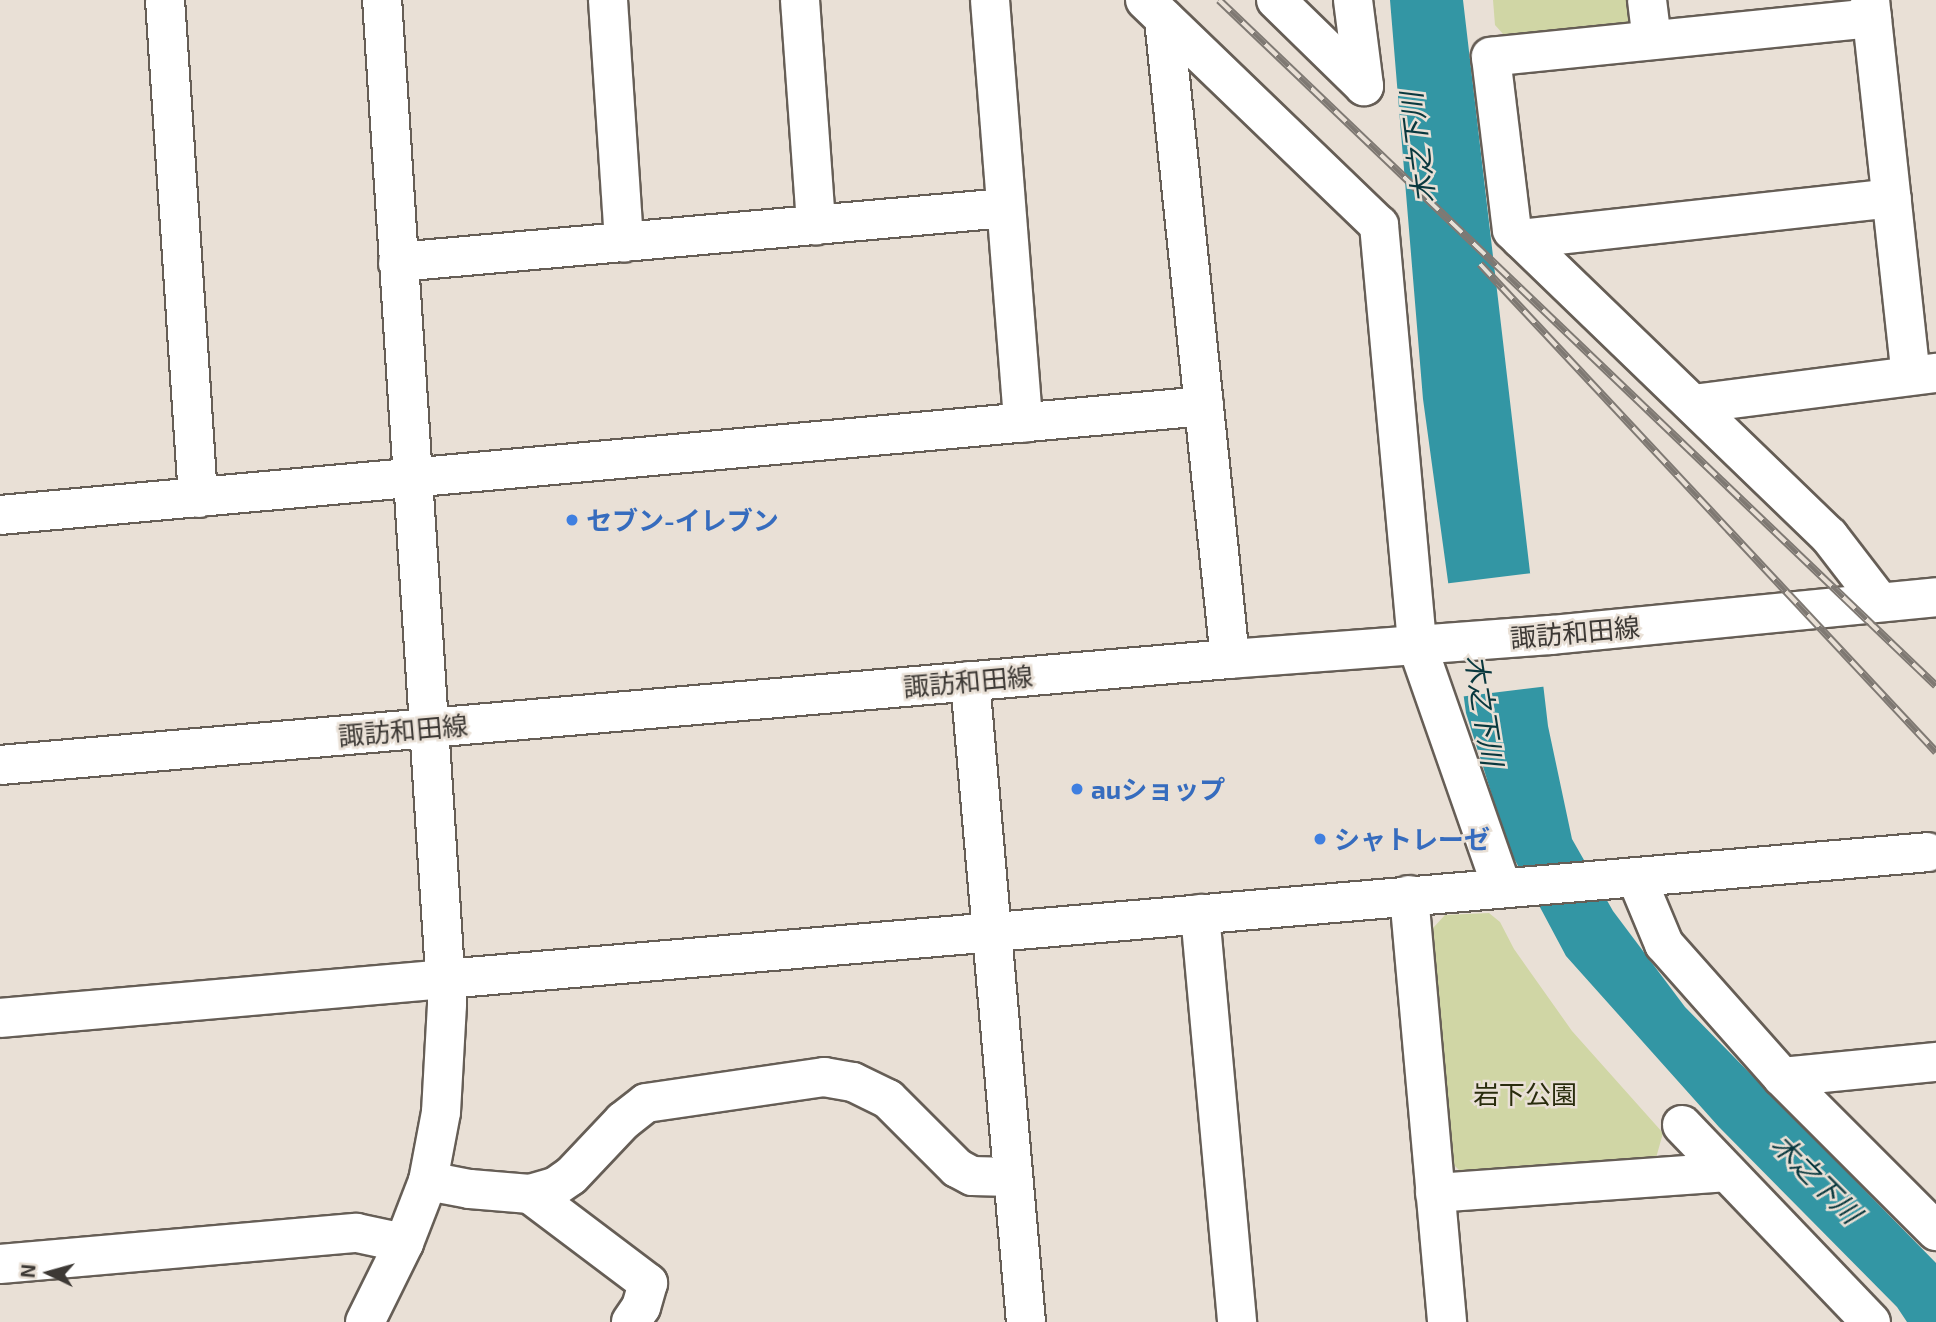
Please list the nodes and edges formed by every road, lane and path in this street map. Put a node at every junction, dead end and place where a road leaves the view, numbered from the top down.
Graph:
1 (165, 0) edge
2 (382, 0) edge
3 (608, 0) edge
4 (800, 0) edge
5 (990, 0) edge
6 (1276, 0) edge
7 (1353, 0) edge
8 (1647, 0) edge
9 (1155, 9) edge
10 (1871, 9) edge
11 (1652, 40) junction
12 (1892, 198) junction
13 (1006, 208) junction
14 (816, 225) junction
15 (1521, 239) junction
16 (624, 242) junction
17 (398, 262) junction
18 (1924, 374) edge
19 (1693, 404) junction
20 (1204, 406) junction
21 (1023, 424) junction
22 (412, 480) junction
23 (198, 498) junction
24 (0, 515) edge
25 (1936, 597) edge
26 (1879, 601) junction
27 (1428, 644) junction
28 (1230, 659) junction
29 (970, 681) junction
30 (429, 728) junction
31 (0, 765) edge
32 (1932, 852) edge
33 (1627, 878) junction
34 (1511, 887) junction
35 (1409, 895) junction
36 (1200, 914) junction
37 (992, 932) junction
38 (445, 979) junction
39 (0, 1017) edge
40 (1936, 1062) edge
41 (1782, 1077) junction
42 (1682, 1125) dead end
43 (1726, 1171) junction
44 (1012, 1177) junction
45 (428, 1181) junction
46 (1435, 1193) junction
47 (530, 1194) junction
48 (1936, 1231) edge
49 (404, 1243) junction
50 (0, 1264) edge
51 (365, 1322) edge
52 (631, 1322) edge
53 (1026, 1322) edge
54 (1237, 1322) edge
55 (1447, 1322) edge
56 (1871, 1322) edge

1 - 23 street
2 - 17 street
3 - 16 street
4 - 14 street
5 - 13 street
6 - 7 street
8 - 11 street
9 - 20 street
9 - 27 street
10 - 11 street
10 - 12 street
11 - 15 street
12 - 15 street
12 - 18 street
13 - 14 street
13 - 21 street
14 - 16 street
15 - 19 street
16 - 17 street
17 - 22 street
18 - 19 street
19 - 26 street
20 - 21 street
20 - 28 street
21 - 22 street
22 - 23 street
22 - 30 street
23 - 24 street
25 - 26 street, 諏訪和田線
26 - 27 street, 諏訪和田線
27 - 28 street, 諏訪和田線
27 - 34 street
28 - 29 street, 諏訪和田線
29 - 30 street, 諏訪和田線
29 - 37 street
30 - 31 street, 諏訪和田線
30 - 38 street
32 - 33 street
33 - 34 street
33 - 41 street
34 - 35 street
35 - 36 street
35 - 46 street
36 - 37 street
36 - 54 street
37 - 38 street
37 - 44 street
38 - 39 street
38 - 45 street
40 - 41 street
41 - 48 street
42 - 43 street
43 - 46 street
43 - 56 street
44 - 47 street
44 - 53 street
45 - 47 street
45 - 49 street
46 - 55 street
47 - 52 street
49 - 50 street
49 - 51 street

